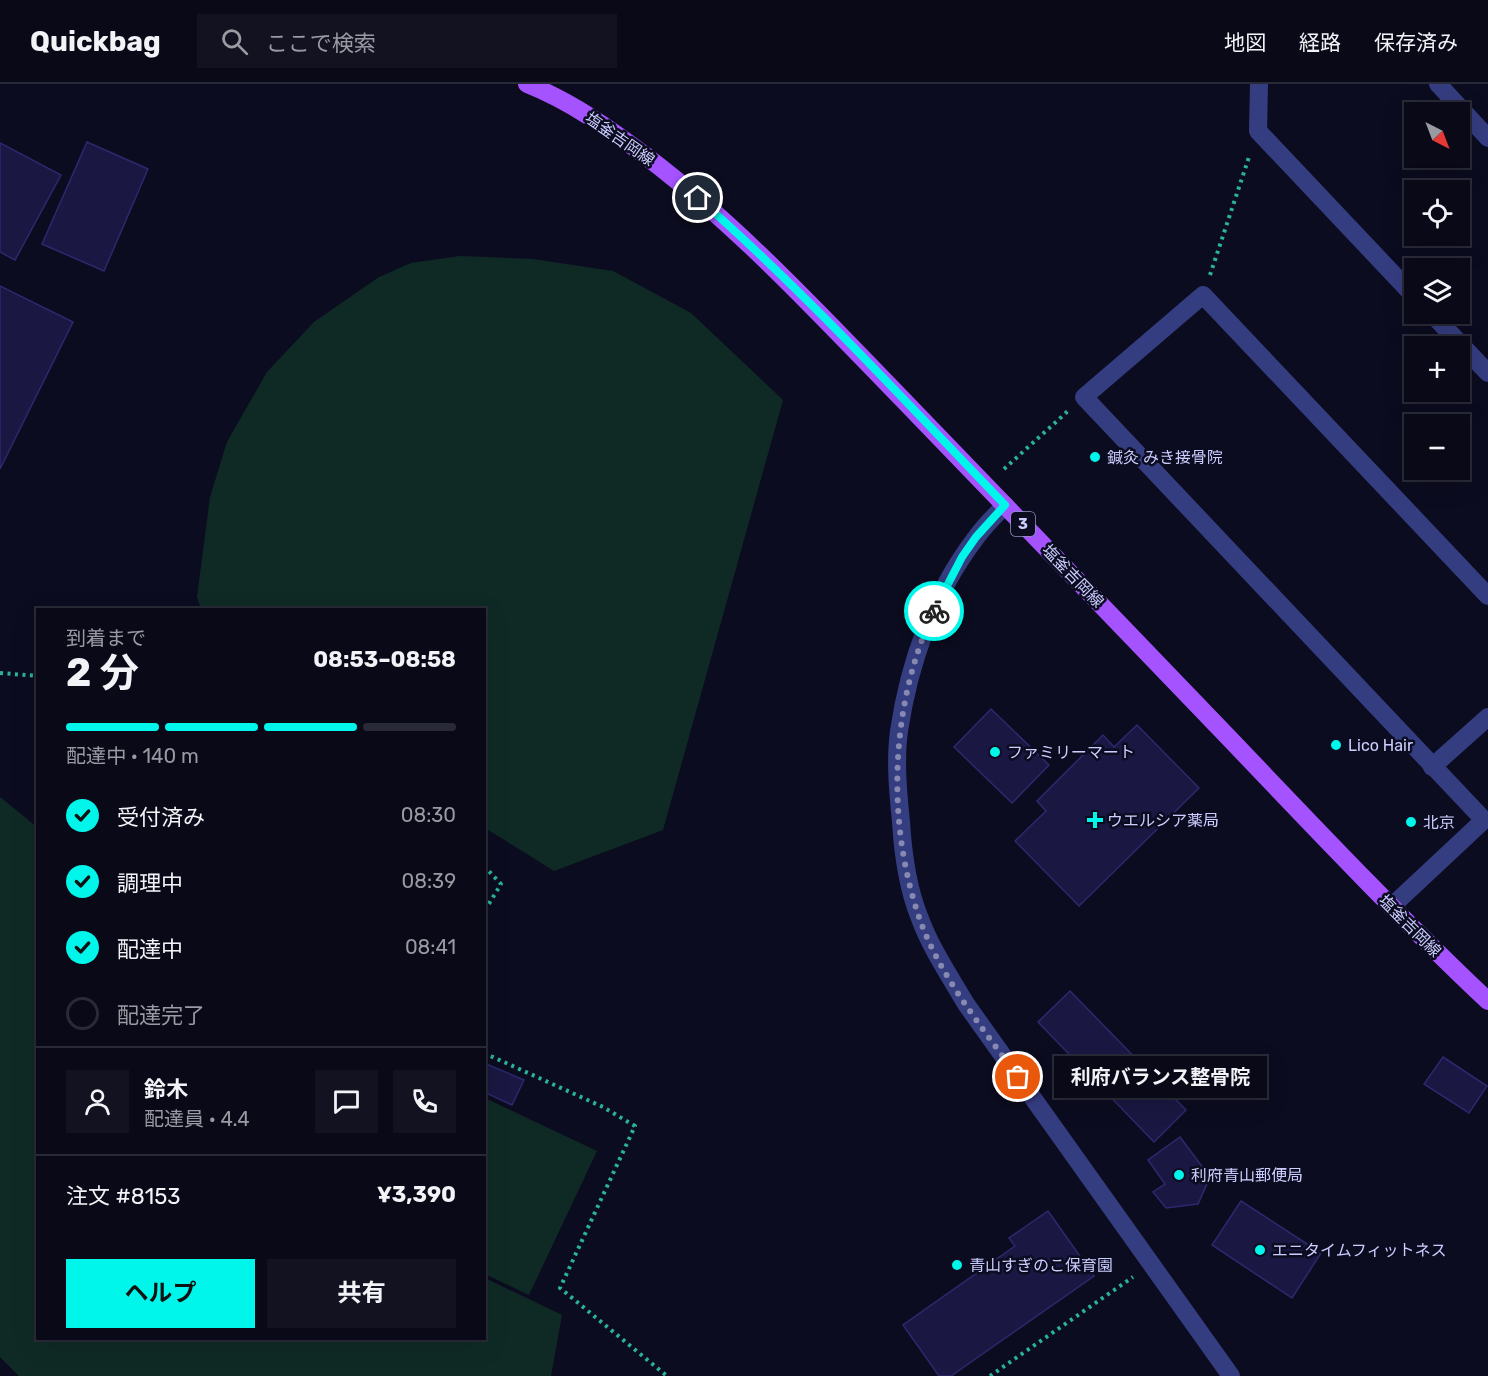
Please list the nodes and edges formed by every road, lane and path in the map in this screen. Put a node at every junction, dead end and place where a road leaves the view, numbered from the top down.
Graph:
1 (1259, 84) edge
2 (1437, 84) edge
3 (538, 86) edge
4 (1258, 131) junction
5 (1488, 138) edge
6 (1404, 285) edge
7 (1203, 295) junction
8 (1441, 324) edge
9 (1488, 373) edge
10 (1084, 397) junction
11 (1004, 469) dead end
12 (1005, 505) junction
13 (1488, 596) edge
14 (0, 673) edge
15 (36, 676) edge
16 (1488, 717) edge
17 (1432, 767) junction
18 (486, 868) edge
19 (1391, 907) junction
20 (486, 909) edge
21 (1488, 1002) edge
22 (486, 1054) edge
23 (1151, 1264) junction
24 (667, 1376) edge
25 (990, 1376) edge
26 (1231, 1376) edge

1 - 4 street
2 - 5 street
3 - 12 main road, 塩釜吉岡線 / 3
4 - 6 street
4 - 7 path
7 - 10 street
7 - 13 street
8 - 9 street
10 - 11 path
10 - 17 street
12 - 19 main road, 塩釜吉岡線 / 3
12 - 23 street
14 - 15 path
16 - 17 street
17 - 19 street
18 - 20 path
19 - 21 main road, 塩釜吉岡線 / 3
22 - 24 path
23 - 25 path
23 - 26 street

